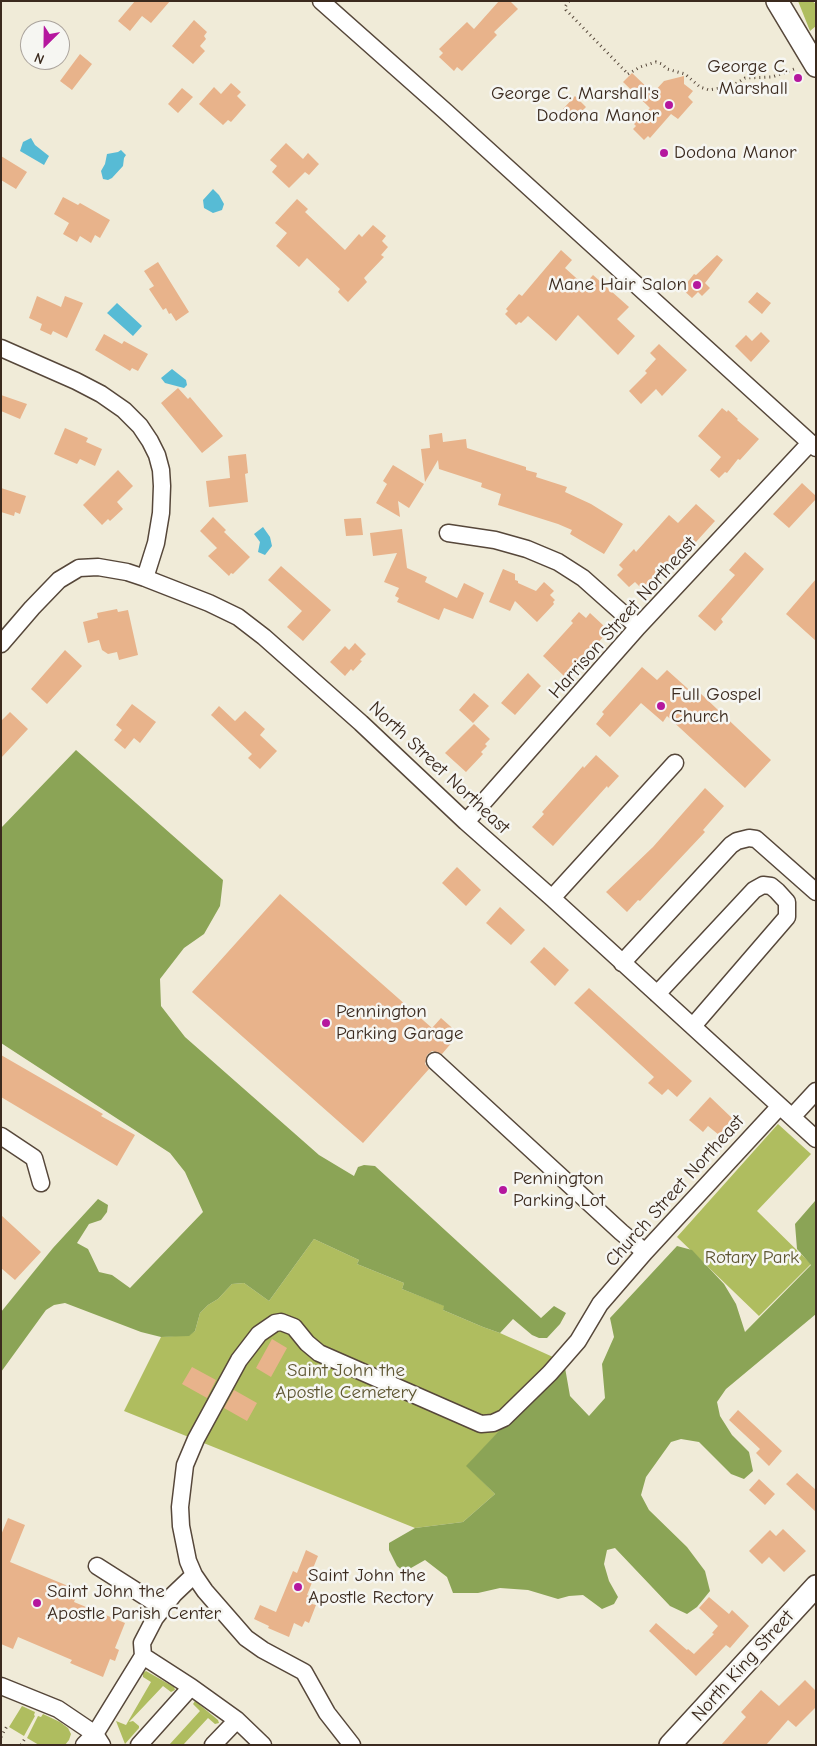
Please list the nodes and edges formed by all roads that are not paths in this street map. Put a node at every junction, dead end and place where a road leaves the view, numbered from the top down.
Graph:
1 (321, 1) edge
2 (777, 1) edge
3 (791, 1) edge
4 (811, 66) edge
5 (1, 348) edge
6 (813, 445) edge
7 (448, 533) dead end
8 (145, 578) junction
9 (638, 627) junction
10 (1, 644) edge
11 (675, 763) dead end
12 (466, 822) junction
13 (788, 866) junction
14 (771, 886) junction
15 (816, 892) edge
16 (552, 898) junction
17 (622, 963) junction
18 (657, 994) junction
19 (693, 1026) junction
20 (435, 1061) dead end
21 (816, 1091) edge
22 (780, 1106) junction
23 (792, 1117) junction
24 (1, 1136) edge
25 (816, 1139) edge
26 (41, 1182) dead end
27 (645, 1252) junction
28 (97, 1566) dead end
29 (194, 1575) junction
30 (816, 1586) edge
31 (162, 1608) junction
32 (142, 1656) junction
33 (1, 1686) edge
34 (191, 1687) junction
35 (237, 1720) junction
36 (93, 1741) edge
37 (139, 1745) edge
38 (213, 1745) edge
39 (263, 1745) edge
40 (352, 1745) edge
41 (670, 1745) edge

1 - 6 street
2 - 4 main road
3 - 4 main road
5 - 8 street
6 - 9 street, Harrison Street Northeast
7 - 9 street
8 - 10 street, North Street Northeast
8 - 12 street, North Street Northeast
9 - 12 street, Harrison Street Northeast
11 - 16 street
12 - 16 street, North Street Northeast
13 - 14 street
13 - 15 street
13 - 17 street
14 - 18 street
14 - 19 street
16 - 17 street, North Street Northeast
17 - 18 street, North Street Northeast
18 - 19 street, North Street Northeast
19 - 22 street, North Street Northeast
20 - 27 street
21 - 23 street
22 - 23 street, North Street Northeast
22 - 27 street, Church Street Northeast
23 - 25 street, North Street Northeast
24 - 26 street
27 - 29 street, Church Street Northeast
28 - 31 street
29 - 31 street
29 - 40 street
30 - 41 main road, North King Street
31 - 32 street
32 - 34 street
32 - 36 street
33 - 36 street
34 - 35 street
34 - 37 street
35 - 38 street
35 - 39 street

